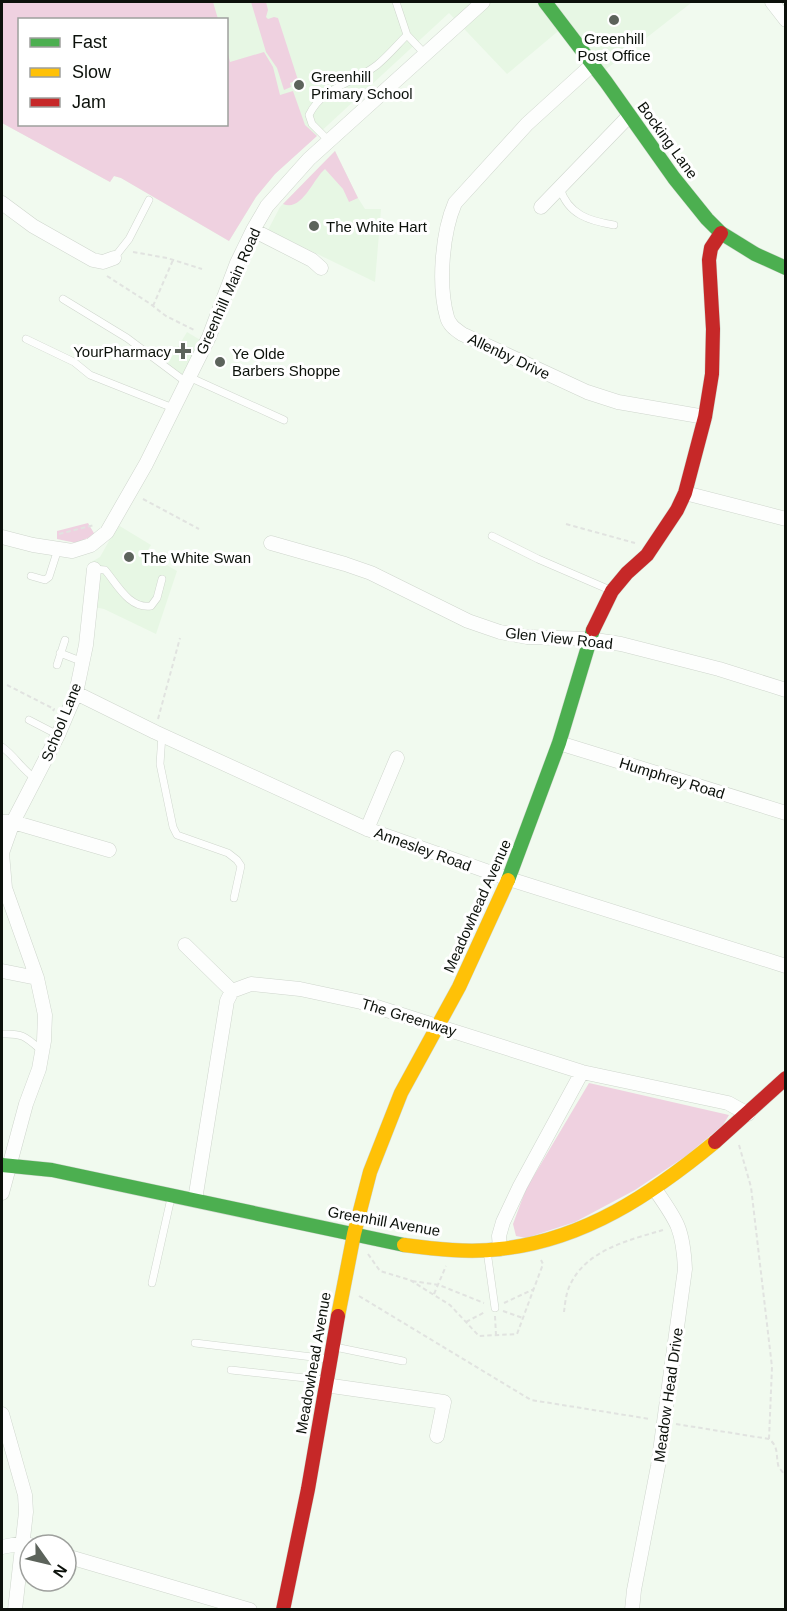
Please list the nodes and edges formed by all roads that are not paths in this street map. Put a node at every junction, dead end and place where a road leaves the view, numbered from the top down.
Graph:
1 (396, 2) edge
2 (772, 2) edge
3 (478, 3) edge
4 (543, 3) edge
5 (786, 20) edge
6 (407, 35) junction
7 (425, 54) junction
8 (592, 64) junction
9 (629, 116) junction
10 (329, 141) junction
11 (560, 188) junction
12 (149, 200) dead end
13 (2, 203) edge
14 (541, 207) dead end
15 (614, 225) dead end
16 (253, 230) junction
17 (721, 233) junction
18 (118, 254) joint
19 (321, 268) dead end
20 (786, 268) edge
21 (63, 299) dead end
22 (27, 339) dead end
23 (188, 380) junction
24 (173, 408) junction
25 (705, 417) junction
26 (284, 420) dead end
27 (685, 493) junction
28 (786, 519) edge
29 (492, 536) dead end
30 (2, 537) edge
31 (271, 543) dead end
32 (55, 549) junction
33 (94, 569) joint
34 (31, 576) dead end
35 (162, 579) dead end
36 (612, 591) junction
37 (589, 639) junction
38 (65, 640) dead end
39 (60, 653) junction
40 (83, 662) junction
41 (57, 665) dead end
42 (786, 690) edge
43 (76, 693) junction
44 (29, 720) dead end
45 (158, 733) junction
46 (58, 735) junction
47 (559, 743) junction
48 (2, 747) edge
49 (397, 758) dead end
50 (36, 779) junction
51 (786, 813) edge
52 (7, 822) edge
53 (367, 829) junction
54 (109, 850) dead end
55 (509, 879) junction
56 (234, 898) dead end
57 (185, 945) dead end
58 (786, 966) edge
59 (2, 971) edge
60 (37, 978) junction
61 (232, 991) junction
62 (439, 1025) junction
63 (2, 1034) edge
64 (42, 1051) junction
65 (582, 1072) junction
66 (786, 1078) edge
67 (748, 1114) junction
68 (5, 1165) edge
69 (654, 1188) junction
70 (2, 1193) edge
71 (172, 1196) junction
72 (195, 1200) junction
73 (354, 1234) junction
74 (493, 1249) junction
75 (152, 1283) dead end
76 (495, 1308) road end
77 (195, 1342) dead end
78 (330, 1353) junction
79 (403, 1361) dead end
80 (231, 1370) dead end
81 (325, 1383) junction
82 (2, 1414) edge
83 (437, 1436) dead end
84 (26, 1533) edge
85 (18, 1545) edge
86 (2, 1547) edge
87 (78, 1560) edge
88 (18, 1592) edge
89 (15, 1610) edge
90 (250, 1610) edge
91 (283, 1610) edge
92 (632, 1610) edge

1 - 6 lane
2 - 5 street
3 - 7 street, Greenhill Main Road
4 - 8 street, Bocking Lane
6 - 7 lane
6 - 10 lane
7 - 10 street, Greenhill Main Road
8 - 9 street, Bocking Lane
8 - 25 street, Allenby Drive
9 - 11 street
9 - 17 street, Bocking Lane
10 - 16 street, Greenhill Main Road
11 - 14 street
11 - 15 lane
12 - 18 lane
13 - 18 street
16 - 19 street
16 - 23 street, Greenhill Main Road
17 - 20 street, Bocking Lane
17 - 25 street, Meadowhead Avenue
21 - 23 lane
22 - 24 lane
23 - 24 street, Greenhill Main Road
23 - 26 lane
24 - 32 street, Greenhill Main Road
25 - 27 street, Meadowhead Avenue
27 - 28 street
27 - 36 street, Meadowhead Avenue
29 - 36 lane
30 - 32 street, Greenhill Main Road
31 - 37 street, Glen View Road
32 - 34 lane
33 - 35 lane
33 - 40 street, School Lane
36 - 37 street, Meadowhead Avenue
37 - 42 street, Glen View Road
37 - 47 street, Meadowhead Avenue
38 - 39 lane
39 - 40 lane
39 - 41 lane
40 - 43 street, School Lane
43 - 45 street, Annesley Road
43 - 46 street, School Lane
44 - 46 lane
45 - 53 street, Annesley Road
45 - 56 lane
46 - 50 street, School Lane
47 - 51 street, Humphrey Road
47 - 55 street, Meadowhead Avenue
48 - 50 lane
49 - 53 street
50 - 52 street, School Lane
52 - 54 street
52 - 60 street, School Lane
53 - 55 street, Annesley Road
55 - 58 street, Annesley Road
55 - 62 street, Meadowhead Avenue
57 - 61 street
59 - 60 street
60 - 64 street, School Lane
61 - 62 street, The Greenway
61 - 72 street
62 - 65 street, The Greenway
62 - 73 street, Meadowhead Avenue
63 - 64 lane
64 - 68 street, School Lane
65 - 67 street, The Greenway
65 - 74 street
66 - 67 street, Greenhill Avenue
67 - 69 street, Greenhill Avenue
68 - 70 street, School Lane
68 - 71 street, Greenhill Avenue
69 - 74 street, Greenhill Avenue
69 - 92 street, Meadow Head Drive
71 - 72 street, Greenhill Avenue
71 - 75 lane
72 - 73 street, Greenhill Avenue
73 - 74 street, Greenhill Avenue
73 - 78 street, Meadowhead Avenue
74 - 76 lane
77 - 78 lane
78 - 79 lane
78 - 81 street, Meadowhead Avenue
80 - 81 lane
81 - 83 street
81 - 91 street, Meadowhead Avenue
82 - 84 street
85 - 86 street
87 - 90 street
88 - 89 street

